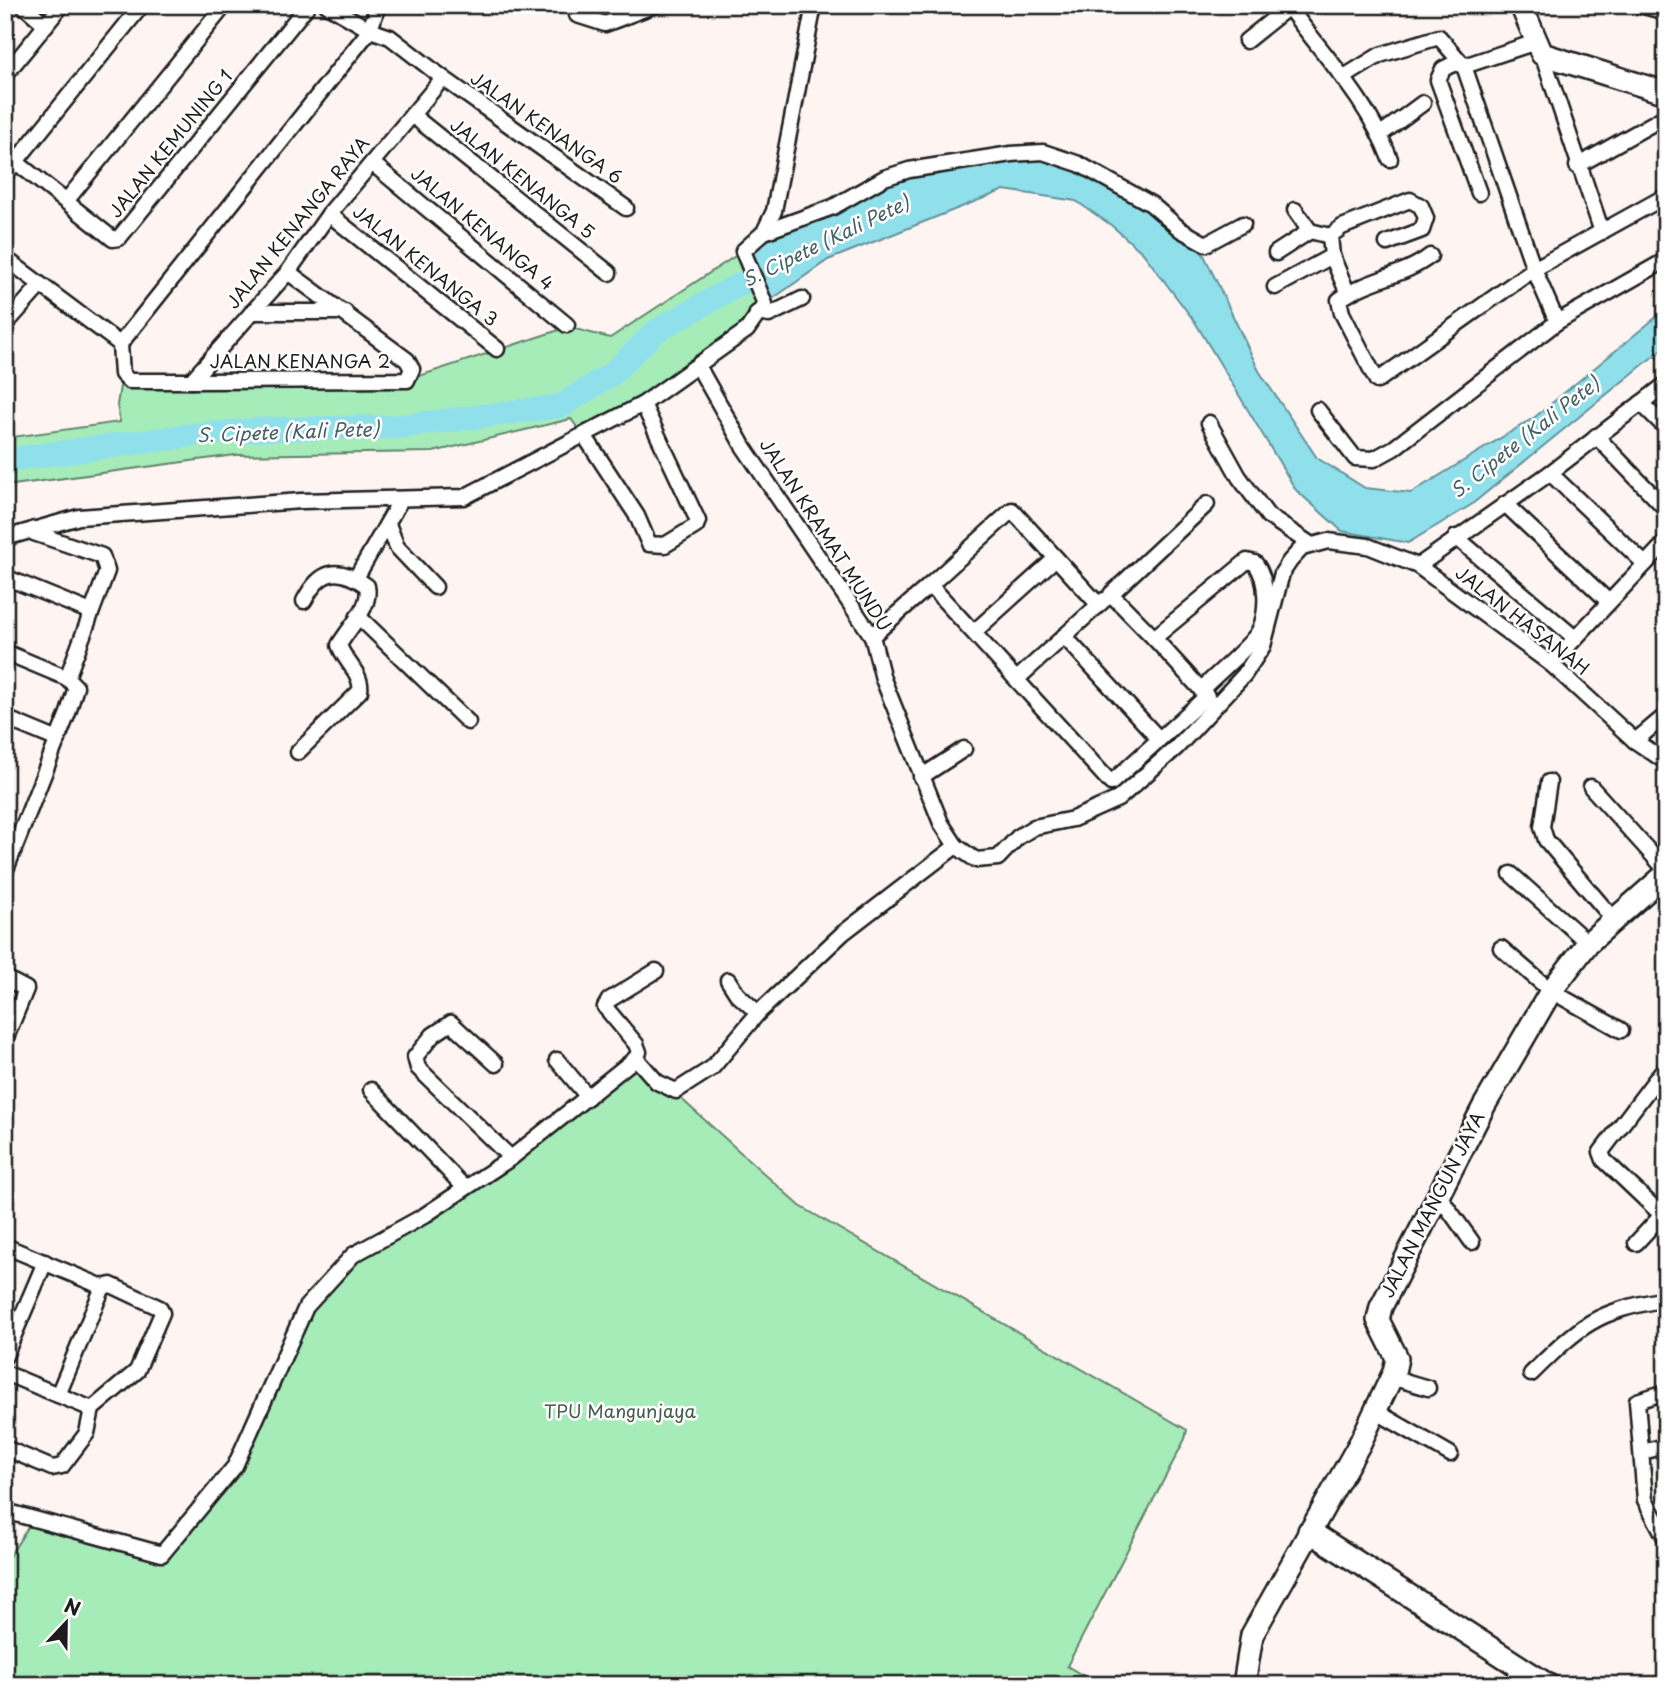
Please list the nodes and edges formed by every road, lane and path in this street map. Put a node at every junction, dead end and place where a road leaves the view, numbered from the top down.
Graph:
1 (23, 5) edge
2 (62, 5) edge
3 (142, 5) edge
4 (225, 5) edge
5 (308, 5) edge
6 (327, 5) edge
7 (377, 5) edge
8 (578, 5) edge
9 (814, 5) edge
10 (1521, 5) edge
11 (1640, 5) edge
12 (655, 6) edge
13 (1295, 7) edge
14 (1661, 9) edge
15 (46, 25) junction
16 (370, 30) junction
17 (1246, 41) dead end
18 (1539, 48) junction
19 (1464, 66) junction
20 (5, 75) edge
21 (1344, 77) junction
22 (443, 78) junction
23 (1666, 93) edge
24 (1423, 103) dead end
25 (412, 115) junction
26 (1666, 116) edge
27 (1381, 134) junction
28 (1390, 159) dead end
29 (16, 162) junction
30 (372, 163) junction
31 (1577, 166) junction
32 (5, 175) edge
33 (1479, 193) dead end
34 (1666, 196) edge
35 (67, 201) junction
36 (626, 208) dead end
37 (1295, 210) dead end
38 (329, 214) junction
39 (1243, 223) dead end
40 (1310, 231) junction
41 (764, 232) junction
42 (1602, 232) junction
43 (1330, 236) junction
44 (1387, 243) dead end
45 (1276, 253) dead end
46 (1332, 256) junction
47 (1430, 256) dead end
48 (5, 258) edge
49 (1666, 260) edge
50 (1534, 268) junction
51 (288, 272) junction
52 (608, 273) dead end
53 (39, 286) junction
54 (1275, 287) dead end
55 (1348, 294) junction
56 (802, 299) dead end
57 (761, 308) junction
58 (252, 312) junction
59 (345, 312) junction
60 (1557, 322) junction
61 (567, 325) dead end
62 (5, 326) edge
63 (120, 344) junction
64 (497, 349) dead end
65 (698, 366) junction
66 (191, 381) junction
67 (1666, 384) edge
68 (1641, 403) junction
69 (643, 404) junction
70 (1318, 410) dead end
71 (1209, 423) dead end
72 (1666, 428) edge
73 (584, 435) junction
74 (1596, 436) junction
75 (1550, 473) junction
76 (400, 501) junction
77 (1505, 503) junction
78 (1208, 504) dead end
79 (1666, 509) edge
80 (388, 524) junction
81 (34, 531) junction
82 (1456, 537) junction
83 (5, 538) edge
84 (1666, 542) edge
85 (1310, 544) junction
86 (5, 546) edge
87 (1056, 558) junction
88 (1646, 564) junction
89 (1418, 566) junction
90 (5, 577) edge
91 (356, 578) junction
92 (930, 585) junction
93 (435, 587) dead end
94 (1111, 594) junction
95 (304, 601) dead end
96 (1609, 602) junction
97 (1098, 604) junction
98 (91, 612) junction
99 (358, 617) junction
100 (974, 632) junction
101 (872, 636) junction
102 (1064, 636) junction
103 (1154, 638) junction
104 (1575, 638) junction
105 (5, 652) edge
106 (1551, 664) junction
107 (68, 678) junction
108 (1017, 679) junction
109 (1201, 690) junction
110 (1666, 715) edge
111 (5, 718) edge
112 (468, 722) dead end
113 (1159, 739) junction
114 (58, 740) junction
115 (1636, 741) junction
116 (964, 749) dead end
117 (298, 752) dead end
118 (1666, 762) edge
119 (921, 777) junction
120 (1549, 782) dead end
121 (1591, 787) dead end
122 (956, 846) junction
123 (5, 872) edge
124 (1666, 872) edge
125 (1511, 874) dead end
126 (1614, 920) junction
127 (1588, 943) junction
128 (1501, 948) dead end
129 (656, 971) dead end
130 (5, 978) edge
131 (728, 980) dead end
132 (1551, 991) junction
133 (758, 1013) junction
134 (1621, 1030) dead end
135 (5, 1040) edge
136 (636, 1058) junction
137 (558, 1060) dead end
138 (496, 1064) dead end
139 (1666, 1066) edge
140 (370, 1090) dead end
141 (588, 1097) junction
142 (511, 1158) junction
143 (465, 1188) junction
144 (1437, 1193) junction
145 (1664, 1217) edge
146 (1472, 1241) dead end
147 (1636, 1243) dead end
148 (5, 1246) edge
149 (45, 1262) junction
150 (103, 1287) junction
151 (1666, 1299) edge
152 (5, 1356) edge
153 (5, 1373) edge
154 (1531, 1374) dead end
155 (1391, 1377) junction
156 (1428, 1388) dead end
157 (1666, 1392) edge
158 (58, 1395) junction
159 (92, 1409) junction
160 (1375, 1411) junction
161 (1666, 1446) edge
162 (5, 1448) edge
163 (1642, 1452) junction
164 (1450, 1454) dead end
165 (5, 1511) edge
166 (1662, 1525) edge
167 (1309, 1531) junction
168 (1666, 1539) edge
169 (1516, 1676) edge
170 (1244, 1685) edge
171 (1548, 1685) edge

1 - 15 street
2 - 15 street
3 - 29 street
4 - 35 street
5 - 35 street, JALAN KEMUNING 1
6 - 16 street
7 - 16 street
8 - 12 street
9 - 41 street
10 - 18 street
11 - 14 street
13 - 17 street
13 - 21 street
15 - 20 street
16 - 22 street
16 - 63 street
18 - 19 street
18 - 23 street
18 - 31 street
19 - 21 street
19 - 33 street
19 - 50 street
21 - 27 street
22 - 25 street, JALAN KENANGA RAYA
22 - 36 street, JALAN KENANGA 6
24 - 27 street
25 - 30 street, JALAN KENANGA RAYA
25 - 52 street, JALAN KENANGA 5
26 - 31 street
27 - 28 street
29 - 32 street
29 - 35 street, JALAN KEMUNING 1
30 - 38 street, JALAN KENANGA RAYA
30 - 61 street, JALAN KENANGA 4
31 - 42 street
34 - 42 street
37 - 40 street
38 - 51 street, JALAN KENANGA RAYA
38 - 64 street, JALAN KENANGA 3
39 - 41 street
40 - 43 street
40 - 45 street
41 - 57 street
42 - 50 street
43 - 44 street
43 - 46 street
46 - 54 street
46 - 55 street
47 - 55 street
48 - 53 street
49 - 60 street
50 - 55 street
50 - 60 street
51 - 58 street, JALAN KENANGA RAYA
51 - 59 street, JALAN KENANGA 2
53 - 62 street
53 - 63 street
56 - 57 street
57 - 65 street
58 - 59 street
58 - 66 street, JALAN KENANGA RAYA
59 - 66 street, JALAN KENANGA 2
60 - 70 street
63 - 66 street
65 - 69 street
65 - 101 street, JALAN KRAMAT MUNDU
67 - 68 street
68 - 72 street
68 - 74 street
69 - 73 street
69 - 73 street
71 - 85 street
73 - 76 street
74 - 75 street
74 - 79 street
75 - 77 street
75 - 88 street
76 - 80 street
76 - 81 street
77 - 82 street
77 - 96 street
78 - 94 street
80 - 91 street
80 - 93 street
81 - 83 street
81 - 86 street
81 - 98 street
82 - 89 street
82 - 104 street
84 - 88 street
85 - 89 street, JALAN HASANAH
85 - 122 street
87 - 92 street
87 - 97 street
87 - 100 street
88 - 96 street
89 - 106 street, JALAN HASANAH
90 - 98 street
91 - 95 street
91 - 99 street
92 - 100 street
92 - 101 street
94 - 97 street
94 - 103 street
96 - 104 street
97 - 102 street
98 - 107 street
99 - 112 street
99 - 117 street
100 - 108 street
101 - 119 street, JALAN KRAMAT MUNDU
102 - 108 street
102 - 113 street
103 - 109 street
103 - 109 street
104 - 106 street
105 - 107 street
106 - 115 street, JALAN HASANAH
107 - 114 street
108 - 113 street
109 - 113 street
110 - 115 street
111 - 114 street
114 - 123 street
115 - 118 street, JALAN HASANAH
116 - 119 street
119 - 122 street, JALAN KRAMAT MUNDU
120 - 126 street
121 - 124 street
122 - 133 street
124 - 126 street, JALAN MANGUN JAYA
125 - 127 street
126 - 127 street, JALAN MANGUN JAYA
127 - 132 street, JALAN MANGUN JAYA
128 - 132 street
129 - 136 street
130 - 135 street
131 - 133 street
132 - 134 street
132 - 144 street, JALAN MANGUN JAYA
133 - 136 street
136 - 141 street
137 - 141 street
138 - 142 street
139 - 145 street
140 - 143 street
141 - 142 street
142 - 143 street
143 - 165 street
144 - 146 street
144 - 155 street, JALAN MANGUN JAYA
145 - 147 street
148 - 149 street
149 - 150 street
149 - 152 street
150 - 158 street
150 - 159 street
151 - 154 street
153 - 158 street
155 - 156 street
155 - 160 street, JALAN MANGUN JAYA
157 - 163 street
158 - 159 street
159 - 162 street
160 - 164 street
160 - 167 street, JALAN MANGUN JAYA
161 - 163 street
163 - 166 street
166 - 168 street
167 - 169 street
167 - 170 street, JALAN MANGUN JAYA
169 - 171 street

